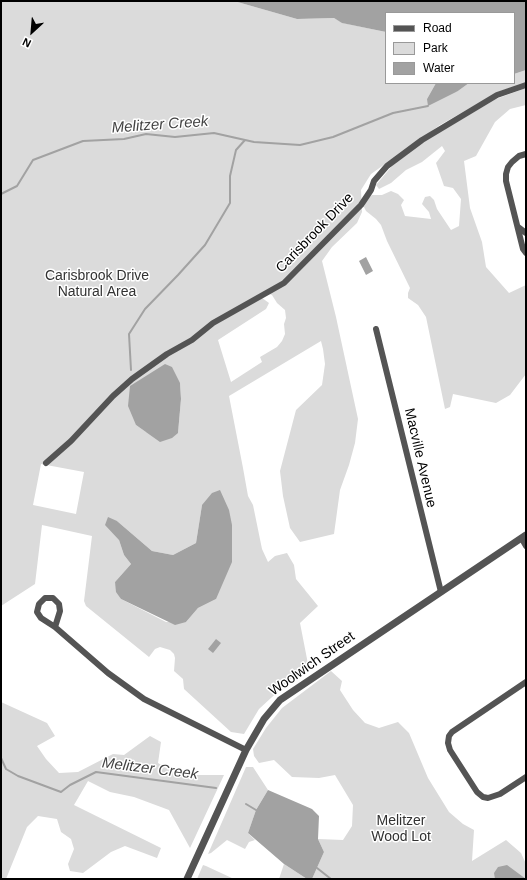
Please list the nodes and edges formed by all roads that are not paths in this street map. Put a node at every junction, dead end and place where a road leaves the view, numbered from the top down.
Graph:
1 (526, 85) edge
2 (526, 154) edge
3 (518, 227) junction
4 (526, 234) edge
5 (526, 253) edge
6 (376, 328) dead end
7 (46, 462) dead end
8 (524, 537) edge
9 (526, 546) edge
10 (441, 592) junction
11 (55, 627) junction
12 (526, 682) edge
13 (246, 750) junction
14 (526, 777) edge
15 (187, 879) edge

1 - 7 street, Carisbrook Drive
2 - 3 street
3 - 4 street
3 - 5 street
6 - 10 street, Macville Avenue
8 - 9 street
8 - 10 street, Woolwich Street
10 - 13 street, Woolwich Street
11 - 11 street
11 - 13 street
12 - 14 street
13 - 15 street, Woolwich Street

